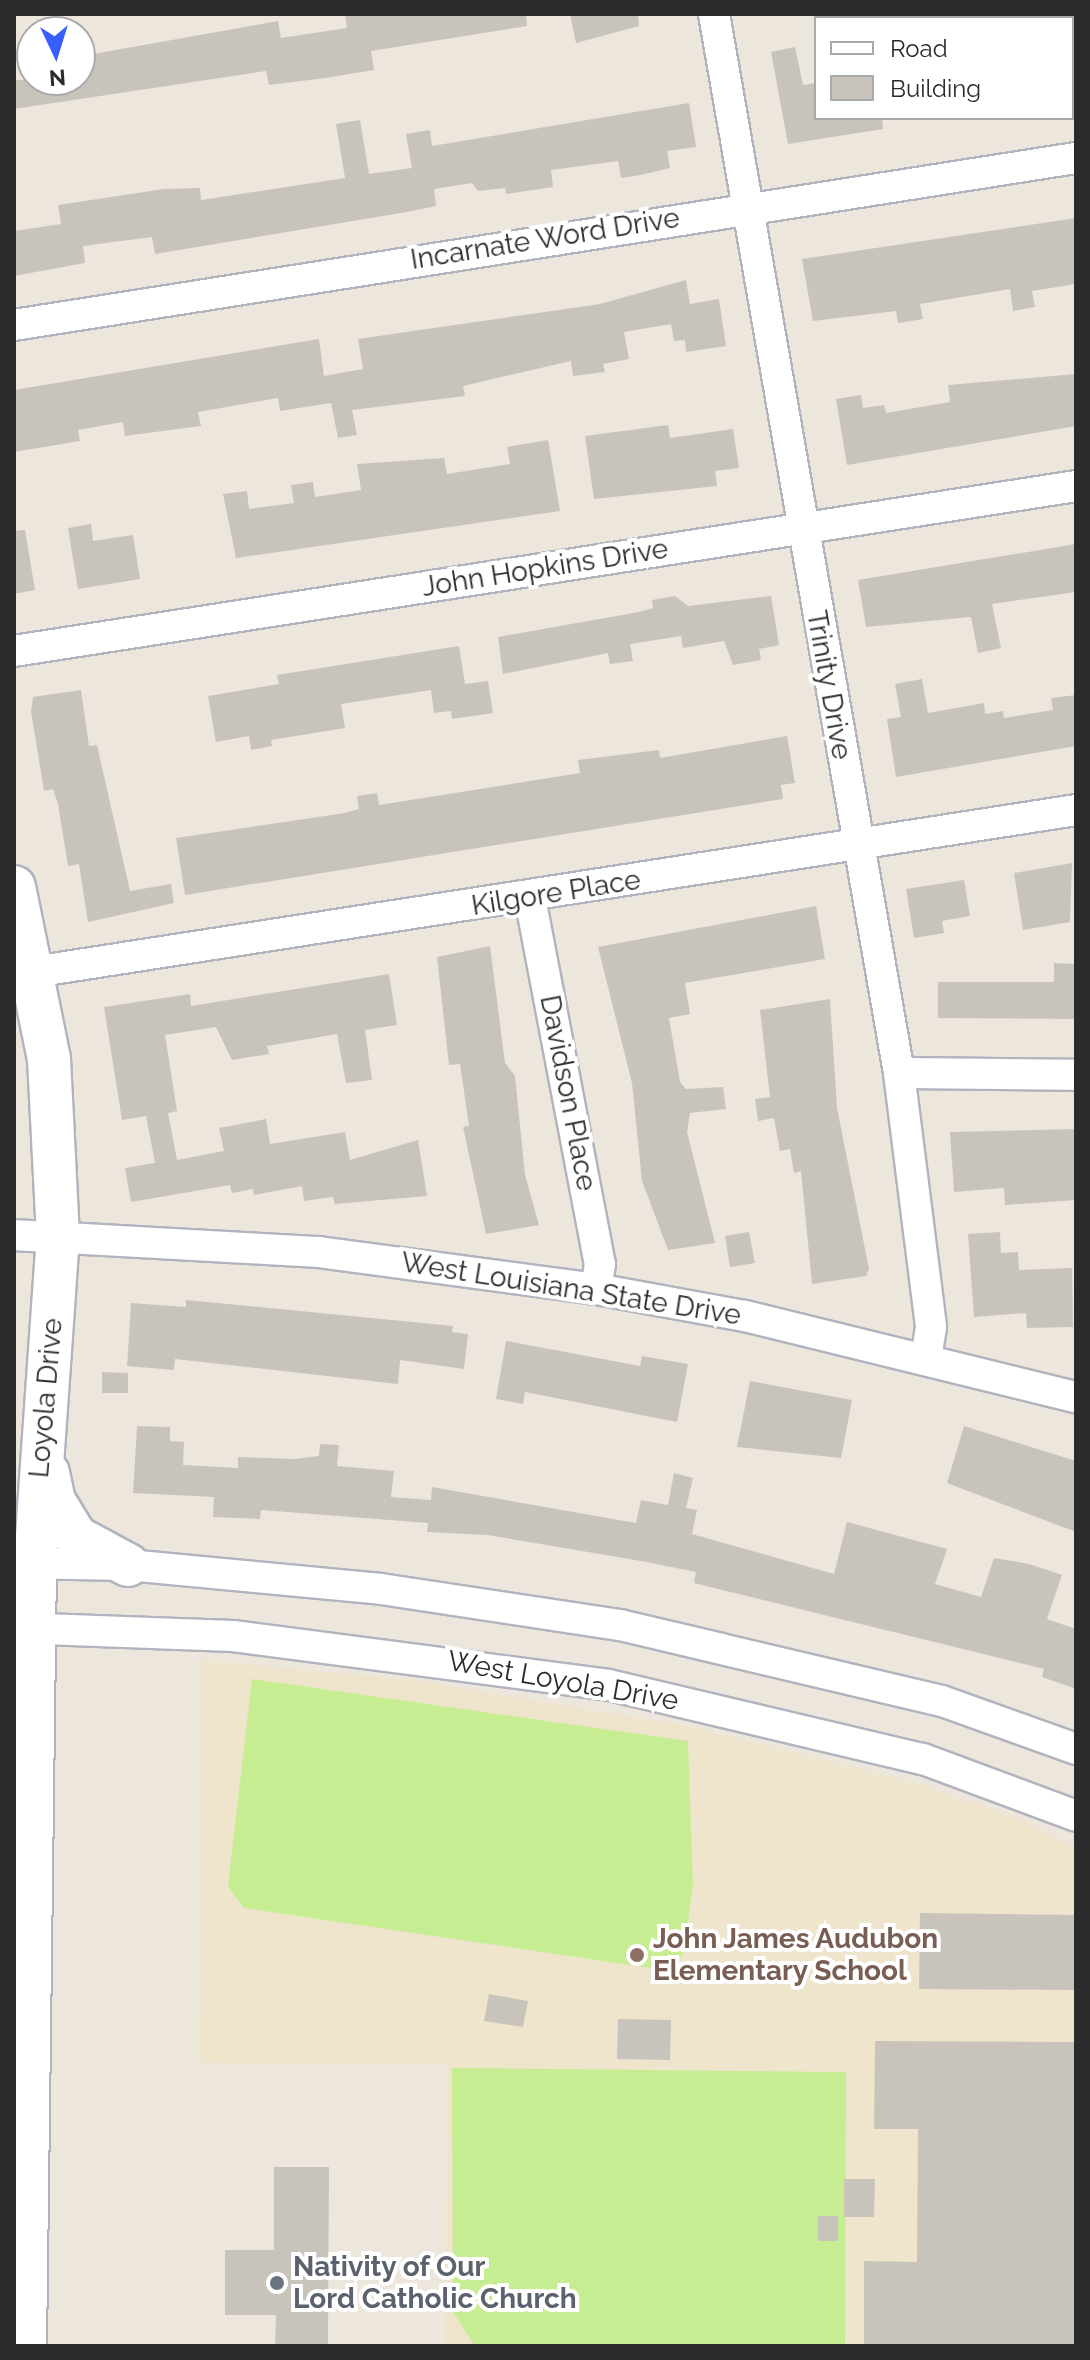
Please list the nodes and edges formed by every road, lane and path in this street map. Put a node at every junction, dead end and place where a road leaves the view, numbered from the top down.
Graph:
1 (714, 14) edge
2 (1076, 158) edge
3 (747, 208) junction
4 (14, 325) edge
5 (1076, 486) edge
6 (802, 527) junction
7 (14, 651) edge
8 (1076, 810) edge
9 (857, 845) junction
10 (14, 887) edge
11 (530, 898) junction
12 (24, 973) edge
13 (899, 1073) junction
14 (1076, 1075) edge
15 (14, 1235) edge
16 (58, 1236) junction
17 (596, 1289) junction
18 (926, 1357) junction
19 (1076, 1397) edge
20 (41, 1442) junction
21 (24, 1563) edge
22 (128, 1565) junction
23 (24, 1628) edge
24 (1076, 1749) edge
25 (1076, 1816) edge
26 (20, 1971) edge
27 (20, 2278) edge
28 (25, 2346) edge

1 - 3 street, Trinity Drive
2 - 3 street, Incarnate Word Drive
3 - 4 street, Incarnate Word Drive
3 - 6 street, Trinity Drive
5 - 6 street, John Hopkins Drive
6 - 7 street, John Hopkins Drive
6 - 9 street, Trinity Drive
8 - 9 street, Kilgore Place
9 - 11 street, Kilgore Place
9 - 13 street, Trinity Drive
10 - 12 main road, Loyola Drive
11 - 12 street, Kilgore Place
11 - 17 street, Davidson Place
12 - 16 main road, Loyola Drive
13 - 14 street
13 - 18 street, Trinity Drive
15 - 16 street, West Louisiana State Drive
16 - 17 street, West Louisiana State Drive
16 - 20 main road, Loyola Drive
17 - 18 street, West Louisiana State Drive
18 - 19 street, West Louisiana State Drive
20 - 21 main road, Loyola Drive
20 - 22 main road
21 - 22 street
21 - 23 main road, Loyola Drive
22 - 24 street
23 - 25 street, West Loyola Drive
23 - 26 main road, Loyola Drive
26 - 27 main road, Loyola Drive
27 - 28 main road, Loyola Drive

